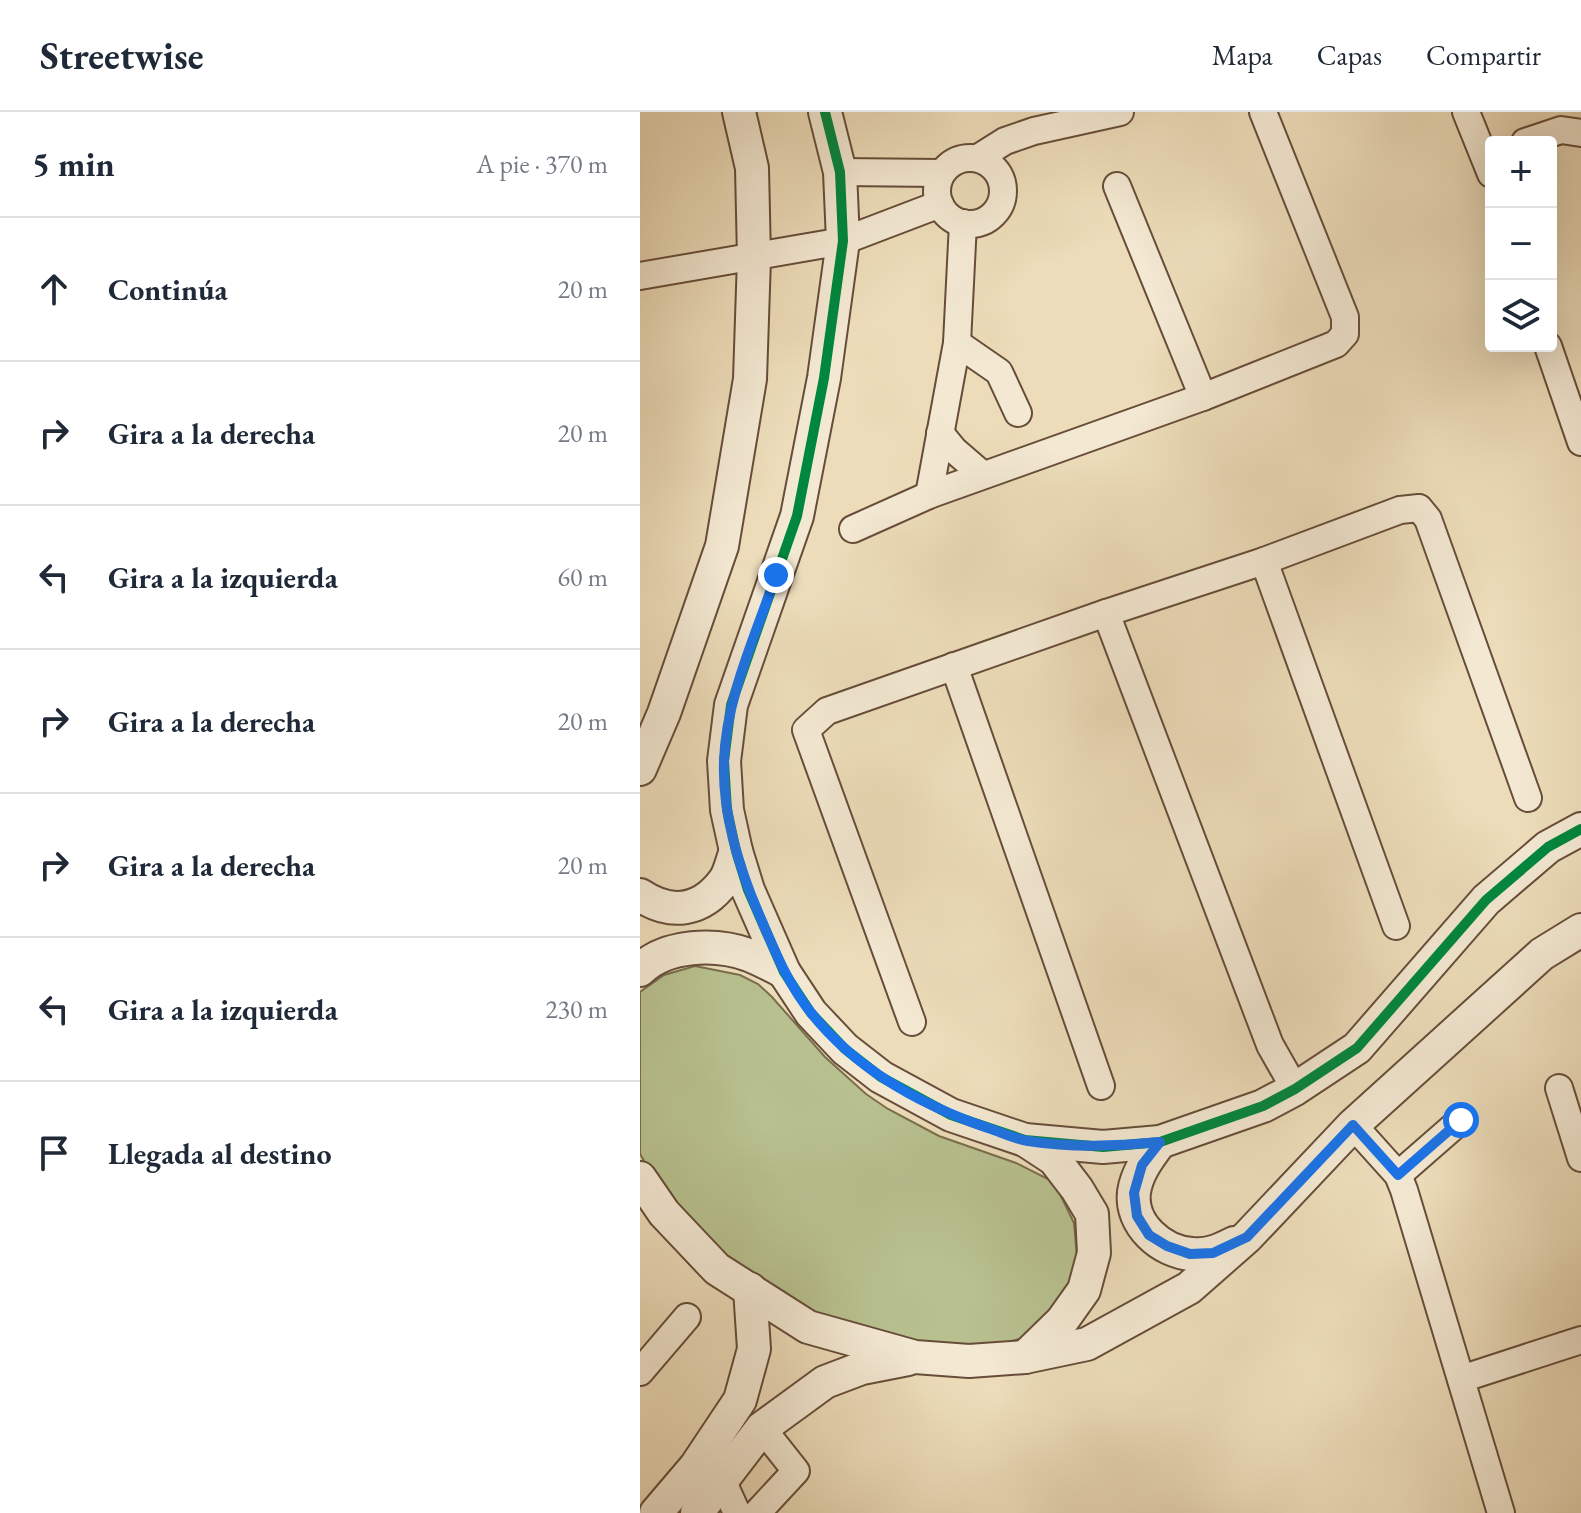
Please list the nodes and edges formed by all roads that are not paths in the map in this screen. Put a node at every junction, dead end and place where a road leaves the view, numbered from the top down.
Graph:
1 (739, 112) edge
2 (825, 112) edge
3 (1120, 112) edge
4 (1263, 112) edge
5 (1466, 112) edge
6 (1581, 133) edge
7 (1543, 136) edge
8 (1485, 153) edge
9 (978, 158) junction
10 (840, 172) junction
11 (941, 173) junction
12 (1117, 186) dead end
13 (940, 204) junction
14 (963, 223) junction
15 (843, 241) junction
16 (754, 258) junction
17 (640, 276) edge
18 (957, 343) junction
19 (1550, 352) edge
20 (1203, 397) junction
21 (1018, 413) dead end
22 (940, 433) junction
23 (1581, 442) edge
24 (983, 475) junction
25 (929, 495) junction
26 (853, 529) dead end
27 (1264, 561) junction
28 (1106, 613) junction
29 (954, 666) junction
30 (640, 769) edge
31 (1528, 798) dead end
32 (1581, 829) edge
33 (736, 851) junction
34 (640, 895) edge
35 (1396, 926) dead end
36 (1581, 930) edge
37 (640, 970) edge
38 (784, 972) junction
39 (912, 1022) dead end
40 (1101, 1086) dead end
41 (1559, 1088) dead end
42 (1295, 1089) junction
43 (1461, 1120) dead end
44 (1353, 1125) junction
45 (1025, 1140) junction
46 (1160, 1142) junction
47 (1581, 1158) edge
48 (1398, 1175) junction
49 (640, 1178) edge
50 (1247, 1237) junction
51 (750, 1289) junction
52 (687, 1317) dead end
53 (1581, 1340) edge
54 (915, 1357) junction
55 (1025, 1357) junction
56 (640, 1372) edge
57 (1461, 1379) junction
58 (740, 1400) junction
59 (762, 1428) junction
60 (722, 1480) junction
61 (656, 1513) edge
62 (697, 1513) edge
63 (737, 1513) edge
64 (757, 1513) edge
65 (1501, 1513) edge

1 - 16 street
2 - 10 street
3 - 9 street
4 - 20 street
5 - 8 street
6 - 7 street
9 - 11 street
9 - 14 street
10 - 11 street
10 - 15 street
11 - 13 street
12 - 20 street
13 - 14 street
13 - 15 street
14 - 18 street
15 - 16 street
15 - 33 street
16 - 17 street
16 - 30 street
18 - 21 street
18 - 22 street
19 - 23 street
20 - 24 street
22 - 24 street
22 - 25 street
24 - 25 street
25 - 26 street
27 - 28 street
27 - 31 street
27 - 35 street
28 - 29 street
28 - 42 street
29 - 39 street
29 - 40 street
32 - 42 street
33 - 34 street
33 - 38 street
36 - 44 street
37 - 38 street
38 - 45 street
41 - 47 street
42 - 46 street
43 - 48 street
44 - 48 street
44 - 50 street
45 - 46 street
45 - 55 street
46 - 50 street
48 - 57 street
49 - 51 street
50 - 55 street
51 - 54 street
51 - 58 street
52 - 56 street
53 - 57 street
54 - 55 street
54 - 59 street
57 - 65 street
58 - 59 street
58 - 61 street
59 - 60 street
59 - 64 street
60 - 62 street
60 - 63 street

